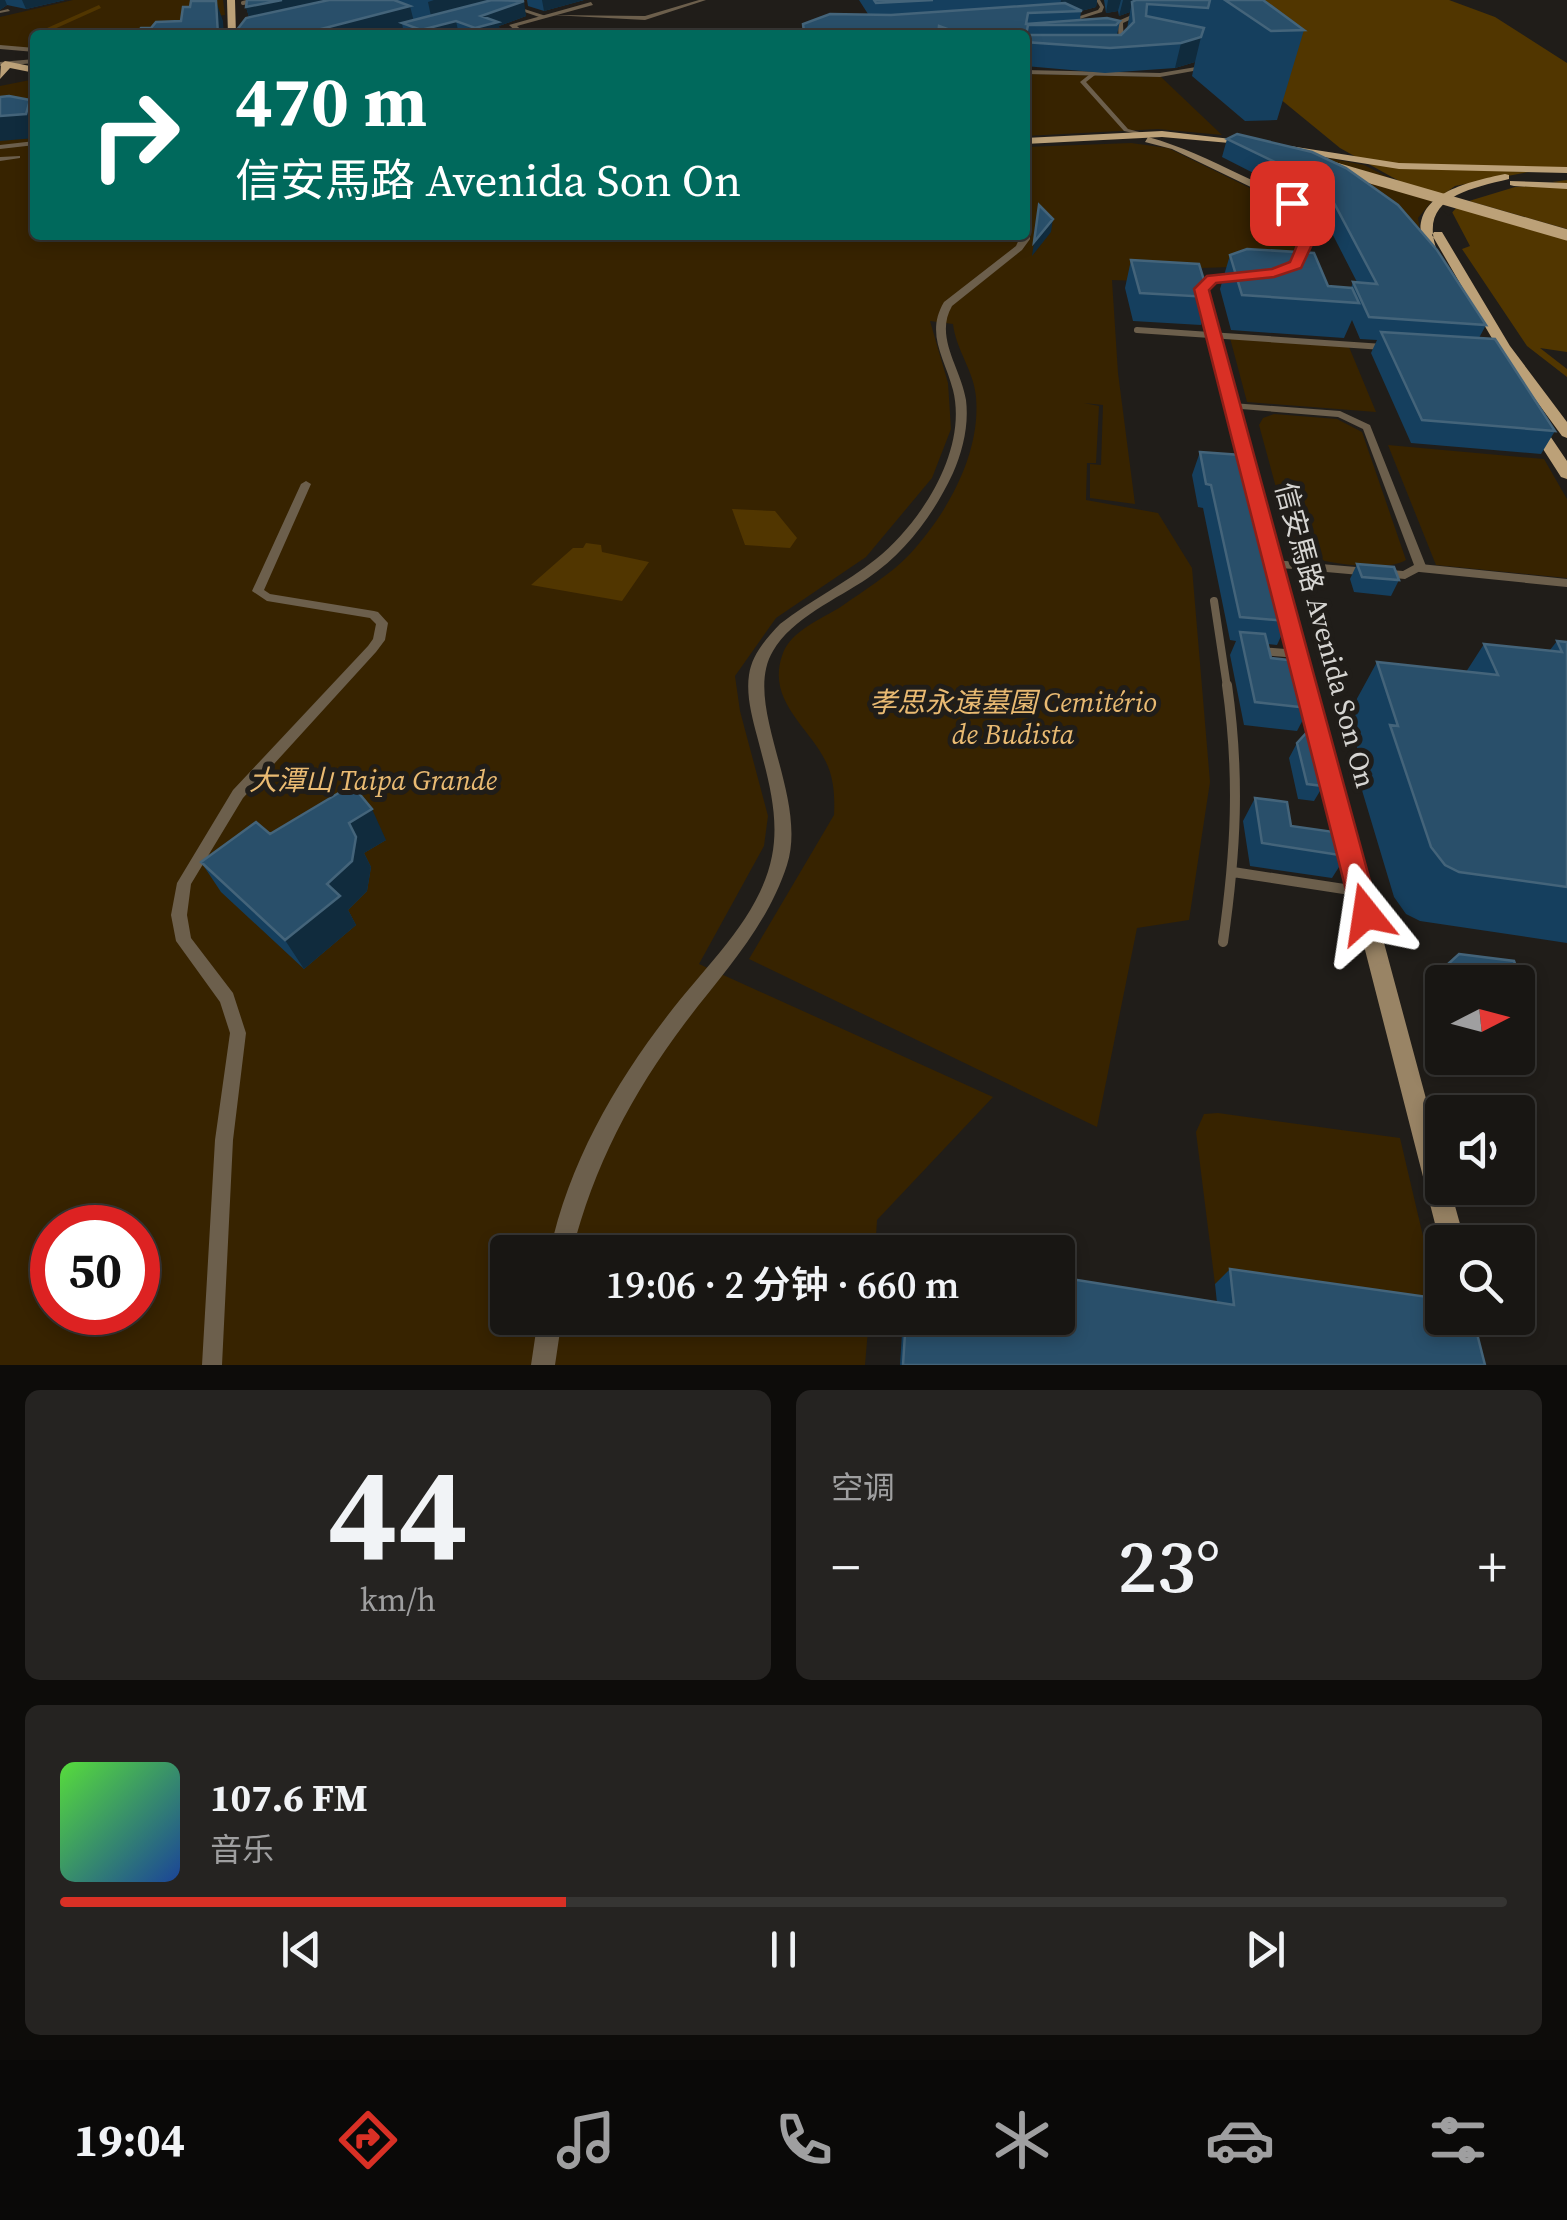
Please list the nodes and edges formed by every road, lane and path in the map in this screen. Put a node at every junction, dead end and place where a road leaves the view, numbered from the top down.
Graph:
1 (230, 0) edge
2 (254, 0) edge
3 (532, 0) edge
4 (544, 0) edge
5 (704, 0) edge
6 (816, 0) edge
7 (850, 0) edge
8 (1098, 0) edge
9 (1170, 0) edge
10 (242, 1) edge
11 (591, 2) edge
12 (511, 5) junction
13 (497, 12) edge
14 (555, 15) junction
15 (544, 16) junction
16 (520, 23) junction
17 (1078, 27) edge
18 (232, 30) edge
19 (243, 30) edge
20 (524, 30) edge
21 (0, 48) edge
22 (30, 50) edge
23 (1114, 55) edge
24 (30, 61) edge
25 (1218, 62) dead end
26 (0, 64) edge
27 (30, 72) edge
28 (1030, 72) edge
29 (1064, 74) junction
30 (1092, 76) junction
31 (0, 78) edge
32 (1083, 82) junction
33 (1146, 137) junction
34 (1030, 143) edge
35 (30, 144) edge
36 (0, 147) edge
37 (1226, 147) junction
38 (1270, 150) junction
39 (18, 156) dead end
40 (0, 159) edge
41 (1220, 168) junction
42 (1567, 173) edge
43 (1512, 182) junction
44 (1567, 186) edge
45 (1369, 192) edge
46 (1567, 233) edge
47 (1413, 235) edge
48 (1024, 240) edge
49 (1444, 276) edge
50 (1348, 328) dead end
51 (1137, 330) dead end
52 (1214, 335) junction
53 (1355, 345) junction
54 (1394, 348) edge
55 (1502, 372) edge
56 (1232, 406) junction
57 (1532, 420) joint
58 (1567, 433) edge
59 (1538, 455) dead end
60 (1551, 456) junction
61 (1567, 474) edge
62 (306, 484) dead end
63 (1567, 484) edge
64 (1274, 564) junction
65 (1420, 568) junction
66 (1567, 582) edge
67 (1214, 601) dead end
68 (1221, 647) junction
69 (1298, 654) junction
70 (1232, 872) junction
71 (1360, 892) junction
72 (1223, 942) dead end
73 (1448, 1225) edge
74 (565, 1235) edge
75 (547, 1335) edge
76 (212, 1365) edge
77 (542, 1365) edge

1 - 18 main road
2 - 10 street
3 - 12 main road
4 - 12 main road
5 - 14 street
6 - 7 street
8 - 17 street
9 - 23 street
10 - 19 main road
11 - 14 street
11 - 15 street
12 - 13 main road
12 - 15 street
14 - 16 street
15 - 16 street
16 - 20 street
21 - 22 street
24 - 26 street
25 - 30 street
27 - 31 main road
28 - 29 street
29 - 30 street
29 - 32 street
30 - 32 street
32 - 33 street
33 - 34 main road
33 - 37 main road
33 - 38 main road
33 - 41 main road
35 - 36 street
37 - 38 main road
37 - 41 main road
38 - 42 main road
38 - 45 main road
38 - 46 main road, bridge
39 - 40 street
41 - 52 main road, 信安馬路 Avenida Son On
42 - 43 main road
42 - 55 main road
43 - 44 main road
43 - 58 main road
47 - 49 main road
48 - 74 street
50 - 53 street
51 - 52 street
52 - 53 street
52 - 56 main road, 信安馬路 Avenida Son On
53 - 54 street
56 - 64 main road, 信安馬路 Avenida Son On
56 - 65 street
57 - 60 street
57 - 61 main road
59 - 60 street
60 - 63 street
62 - 76 street
64 - 65 street
64 - 69 main road, 信安馬路 Avenida Son On
65 - 66 street
67 - 68 street
68 - 69 street
68 - 70 street
69 - 71 main road, 信安馬路 Avenida Son On
70 - 71 street
70 - 72 street
71 - 73 main road, 信安馬路 Avenida Son On
75 - 77 street

